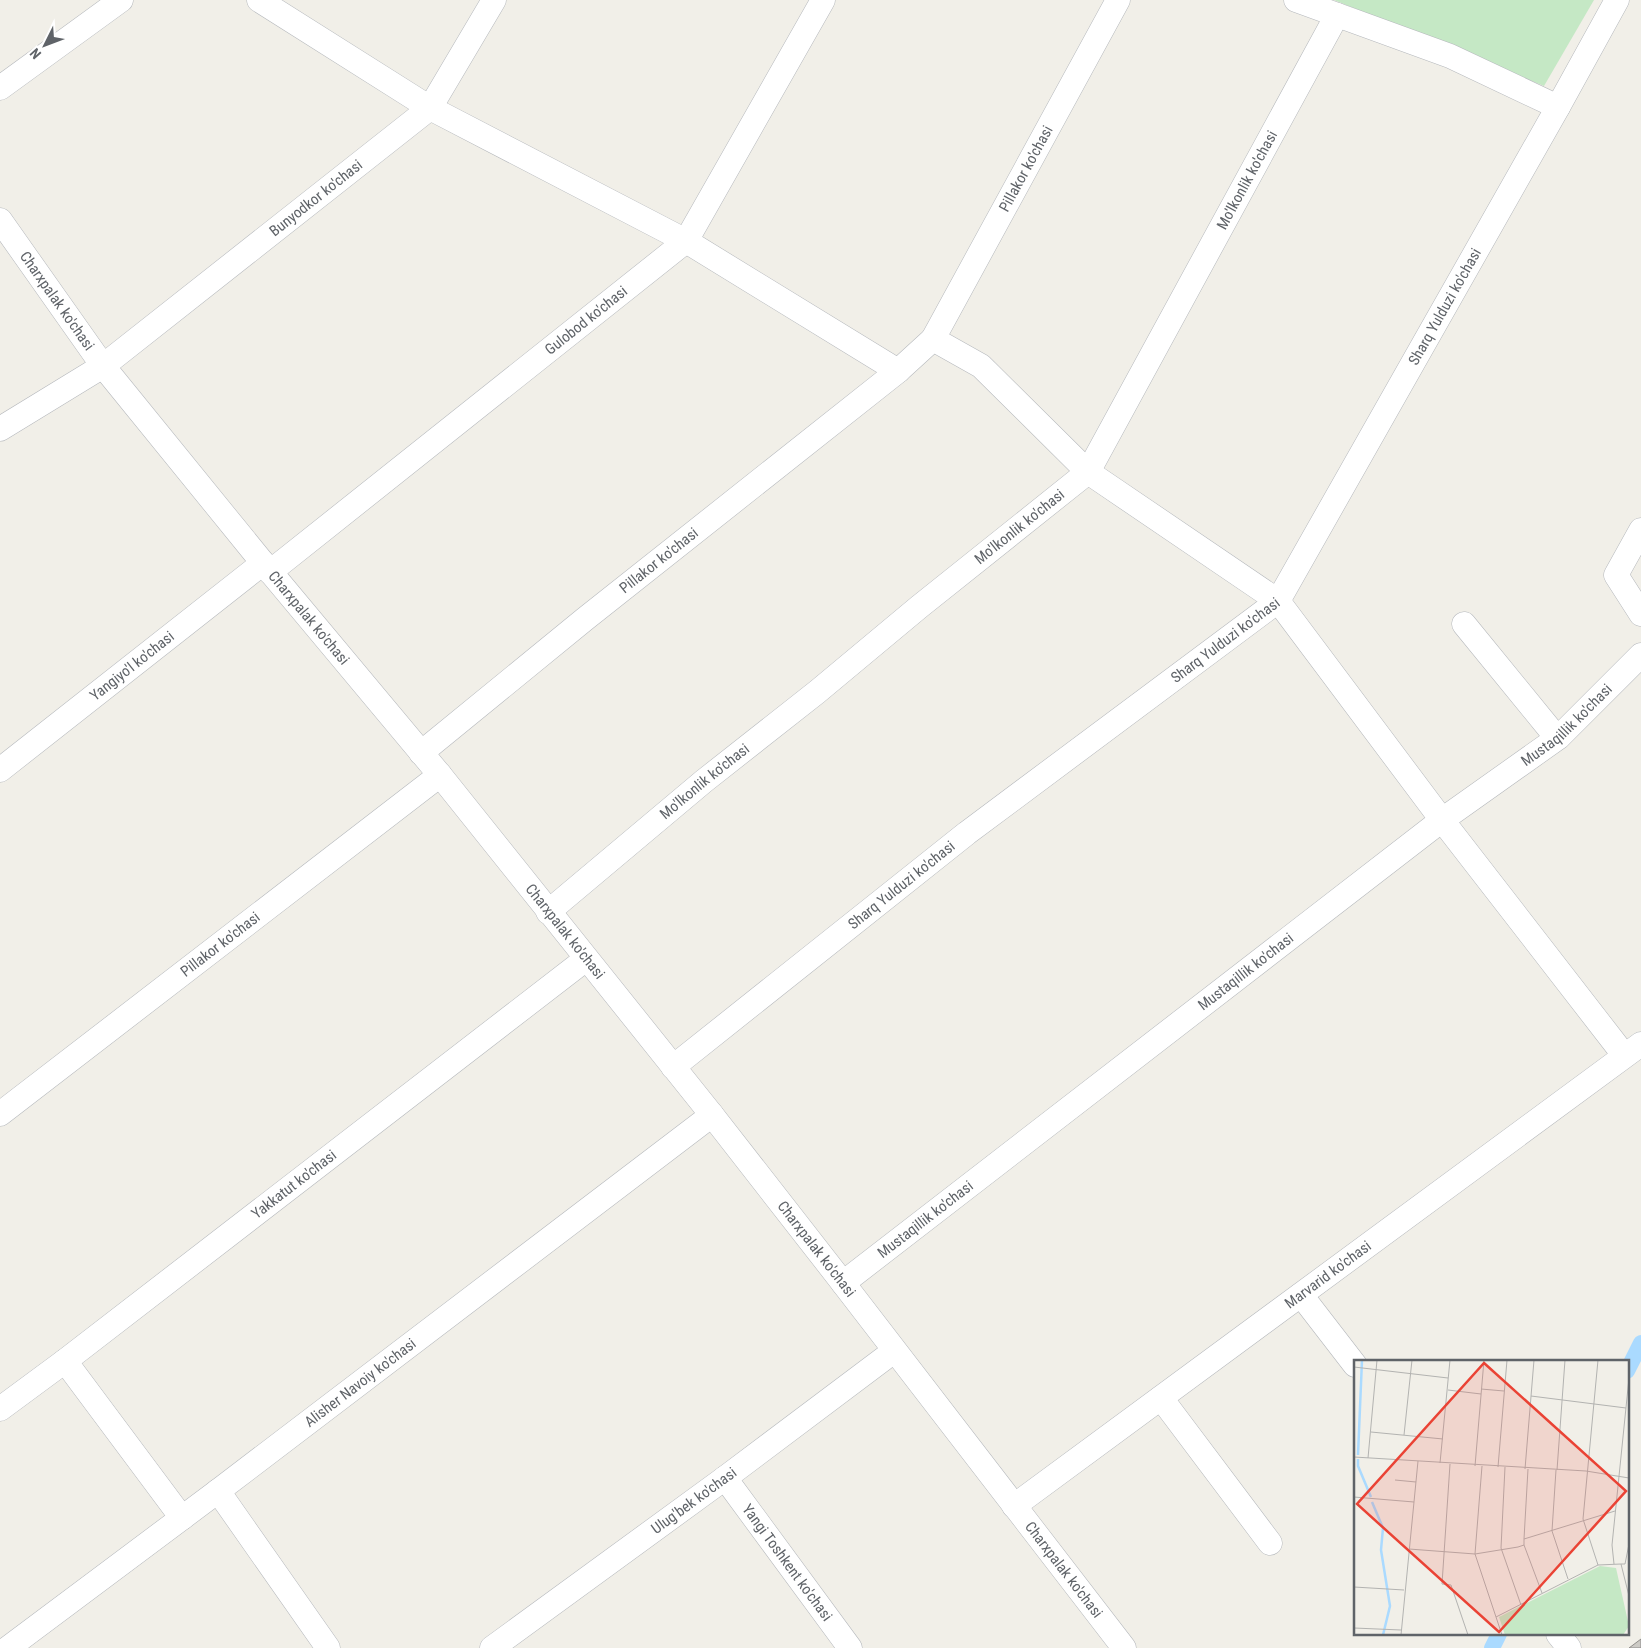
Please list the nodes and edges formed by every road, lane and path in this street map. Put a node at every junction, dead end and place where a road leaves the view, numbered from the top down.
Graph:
1 (121, 0) edge
2 (259, 0) edge
3 (494, 0) edge
4 (823, 0) edge
5 (1118, 0) edge
6 (1296, 0) edge
7 (1616, 0) edge
8 (1337, 15) junction
9 (0, 88) edge
10 (1558, 107) junction
11 (430, 108) junction
12 (0, 220) edge
13 (686, 241) junction
14 (933, 339) junction
15 (103, 366) junction
16 (898, 371) junction
17 (0, 429) edge
18 (1088, 472) junction
19 (1641, 530) edge
20 (266, 567) junction
21 (1278, 601) junction
22 (1641, 614) edge
23 (1464, 624) dead end
24 (1641, 655) edge
25 (1557, 738) junction
26 (421, 753) junction
27 (0, 770) edge
28 (440, 775) junction
29 (1442, 820) junction
30 (548, 912) junction
31 (586, 959) junction
32 (1633, 1049) edge
33 (674, 1067) junction
34 (0, 1114) edge
35 (712, 1115) junction
36 (843, 1283) junction
37 (1301, 1295) junction
38 (894, 1350) junction
39 (65, 1361) junction
40 (1354, 1364) edge
41 (1161, 1398) junction
42 (0, 1409) edge
43 (725, 1478) junction
44 (218, 1491) junction
45 (1014, 1506) junction
46 (182, 1518) junction
47 (1270, 1542) dead end
48 (1559, 1636) edge
49 (8, 1648) edge
50 (328, 1648) edge
51 (492, 1648) edge
52 (850, 1648) edge
53 (1124, 1648) edge
54 (1568, 1648) edge

1 - 9 street
2 - 11 street
3 - 11 street, Bunyodkor ko'chasi
4 - 13 street, Gulobod ko'chasi
5 - 14 street, Pillakor ko'chasi
6 - 8 street
7 - 10 street, Sharq Yulduzi ko'chasi
8 - 10 street
8 - 18 street, Mo'lkonlik ko'chasi
10 - 21 street, Sharq Yulduzi ko'chasi
11 - 13 street
11 - 15 street, Bunyodkor ko'chasi
12 - 15 street, Charxpalak ko'chasi
13 - 16 street
13 - 20 street, Gulobod ko'chasi
14 - 16 street, Pillakor ko'chasi
14 - 18 street
15 - 17 street, Bunyodkor ko'chasi
15 - 20 street, Charxpalak ko'chasi
16 - 26 street, Pillakor ko'chasi
18 - 21 street
18 - 30 street, Mo'lkonlik ko'chasi
19 - 22 street
20 - 26 street, Charxpalak ko'chasi
20 - 27 street, Yangiyo'l ko'chasi
21 - 29 street
21 - 33 street, Sharq Yulduzi ko'chasi
23 - 25 street
24 - 25 street, Mustaqillik ko'chasi
25 - 29 street, Mustaqillik ko'chasi
26 - 28 street, Charxpalak ko'chasi
28 - 30 street, Charxpalak ko'chasi
28 - 34 street, Pillakor ko'chasi
29 - 32 street
29 - 36 street, Mustaqillik ko'chasi
30 - 31 street, Charxpalak ko'chasi
31 - 33 street, Charxpalak ko'chasi
31 - 39 street, Yakkatut ko'chasi
32 - 37 street, Marvarid ko'chasi
33 - 35 street, Charxpalak ko'chasi
35 - 36 street, Charxpalak ko'chasi
35 - 44 street, Alisher Navoiy ko'chasi
36 - 38 street, Charxpalak ko'chasi
37 - 40 street
37 - 41 street, Marvarid ko'chasi
38 - 43 street, Ulug'bek ko'chasi
38 - 45 street, Charxpalak ko'chasi
39 - 42 street, Yakkatut ko'chasi
39 - 46 street
41 - 45 street, Marvarid ko'chasi
41 - 47 street
43 - 51 street, Ulug'bek ko'chasi
43 - 52 street, Yangi Toshkent ko'chasi
44 - 46 street, Alisher Navoiy ko'chasi
44 - 50 street
45 - 53 street, Charxpalak ko'chasi
46 - 49 street, Alisher Navoiy ko'chasi
48 - 54 street

